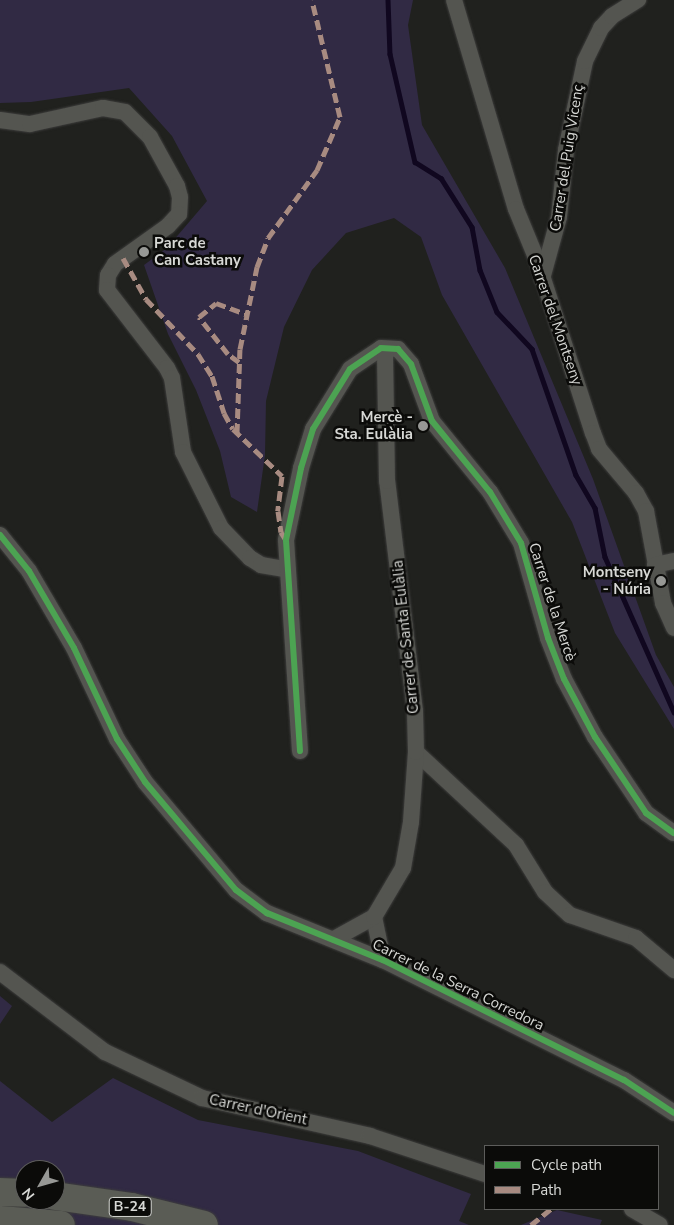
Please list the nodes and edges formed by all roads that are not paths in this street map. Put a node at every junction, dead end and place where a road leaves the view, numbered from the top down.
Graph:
1 (454, 0) edge
2 (638, 0) edge
3 (0, 120) edge
4 (542, 279) junction
5 (385, 348) junction
6 (0, 535) edge
7 (674, 560) edge
8 (655, 565) junction
9 (288, 570) junction
10 (674, 628) edge
11 (300, 751) dead end
12 (416, 752) junction
13 (674, 833) edge
14 (374, 916) junction
15 (334, 939) junction
16 (382, 960) junction
17 (674, 970) edge
18 (0, 972) edge
19 (674, 1113) edge
20 (484, 1174) edge
21 (0, 1192) edge
22 (15, 1193) edge
23 (65, 1197) edge
24 (634, 1210) edge
25 (0, 1220) edge
26 (61, 1225) edge
27 (204, 1225) edge
28 (660, 1225) edge

1 - 4 street, Carrer del Montseny
2 - 4 street, Carrer del Puig Vicenç
3 - 9 street
4 - 8 street, Carrer del Montseny
5 - 9 street
5 - 12 street, Carrer de Santa Eulàlia
5 - 13 street, Carrer de la Mercè
6 - 15 street, Carrer de la Serra Corredora
7 - 8 street
8 - 10 street, Carrer del Montseny
9 - 11 street
12 - 14 street, Carrer de Santa Eulàlia
12 - 17 street
14 - 15 street, Carrer de Santa Eulàlia
14 - 16 street
15 - 16 street, Carrer de la Serra Corredora
16 - 19 street, Carrer de la Serra Corredora
18 - 20 street, Carrer d'Orient
21 - 22 highway
23 - 27 highway, B-24
24 - 28 street
25 - 26 highway

